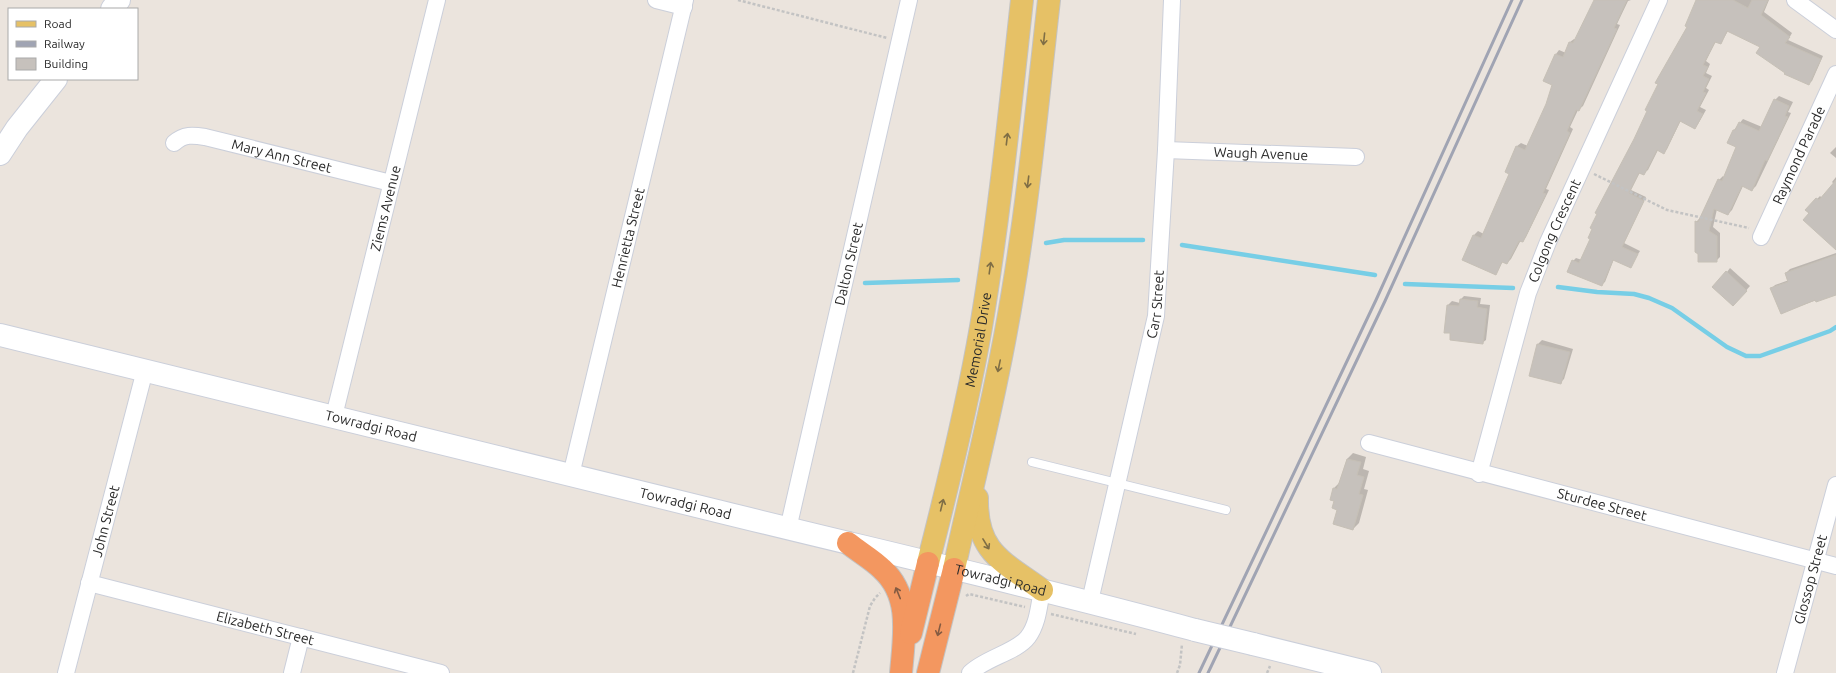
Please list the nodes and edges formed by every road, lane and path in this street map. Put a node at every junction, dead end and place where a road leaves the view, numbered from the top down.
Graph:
1 (119, 0) edge
2 (437, 0) edge
3 (656, 0) edge
4 (738, 0) edge
5 (909, 0) edge
6 (1022, 0) edge
7 (1049, 0) edge
8 (1172, 0) edge
9 (1659, 0) edge
10 (1794, 0) edge
11 (685, 3) edge
12 (113, 8) edge
13 (1836, 30) edge
14 (899, 41) junction
15 (1836, 74) edge
16 (55, 80) edge
17 (174, 143) dead end
18 (1166, 150) junction
19 (0, 154) edge
20 (1356, 157) dead end
21 (1581, 169) junction
22 (391, 183) junction
23 (1762, 234) joint
24 (0, 335) edge
25 (145, 370) junction
26 (334, 416) junction
27 (1369, 443) dead end
28 (981, 450) junction
29 (1032, 462) dead end
30 (1479, 474) junction
31 (571, 475) junction
32 (1117, 483) junction
33 (1836, 485) edge
34 (1226, 510) dead end
35 (788, 528) junction
36 (848, 543) junction
37 (1814, 560) junction
38 (928, 563) junction
39 (1836, 566) edge
40 (954, 569) junction
41 (90, 583) junction
42 (1042, 590) junction
43 (884, 591) dead end
44 (965, 597) dead end
45 (1090, 601) junction
46 (1038, 610) junction
47 (1188, 634) junction
48 (1138, 635) dead end
49 (301, 637) junction
50 (66, 673) edge
51 (292, 673) edge
52 (441, 673) edge
53 (853, 673) edge
54 (901, 673) edge
55 (928, 673) edge
56 (970, 673) edge
57 (1177, 673) edge
58 (1370, 673) edge
59 (1785, 673) edge

1 - 12 main road
2 - 22 street, Ziems Avenue
3 - 11 street
4 - 14 path
5 - 14 street, Dalton Street
38 -> 6 main road, Memorial Drive
7 -> 28 main road, Memorial Drive
8 - 18 street, Carr Street
9 - 21 street, Colgong Crescent
10 - 13 street
11 - 31 street, Henrietta Street
14 - 35 street, Dalton Street
15 - 23 street, Raymond Parade
16 - 19 main road
17 - 22 street, Mary Ann Street
18 - 20 street, Waugh Avenue
18 - 32 street, Carr Street
21 - 23 path
21 - 30 street, Colgong Crescent
22 - 26 street, Ziems Avenue
24 - 25 main road, Towradgi Road
25 - 26 main road, Towradgi Road
25 - 41 street, John Street
26 - 31 main road, Towradgi Road
27 - 30 street, Sturdee Street
28 - 40 main road, Memorial Drive
28 -> 42 main road
29 - 32 lane
30 - 37 street, Sturdee Street
31 - 35 main road, Towradgi Road
32 - 34 lane
32 - 45 street, Carr Street
33 - 37 street, Glossop Street
35 - 36 main road, Towradgi Road
36 - 38 main road, Towradgi Road
54 -> 36 highway
37 - 39 street, Sturdee Street
37 - 59 street, Glossop Street
38 - 40 main road, Towradgi Road
38 - 54 highway, Memorial Drive
40 - 42 main road, Towradgi Road
40 -> 55 highway, Memorial Drive
41 - 49 street, Elizabeth Street
41 - 50 street, John Street
42 - 45 main road, Towradgi Road
42 - 46 street
43 - 53 path
44 - 46 path
45 - 47 main road, Towradgi Road
46 - 48 path
46 - 56 street
47 - 57 path
47 - 58 main road, Towradgi Road, bridge
49 - 51 street
49 - 52 street, Elizabeth Street

